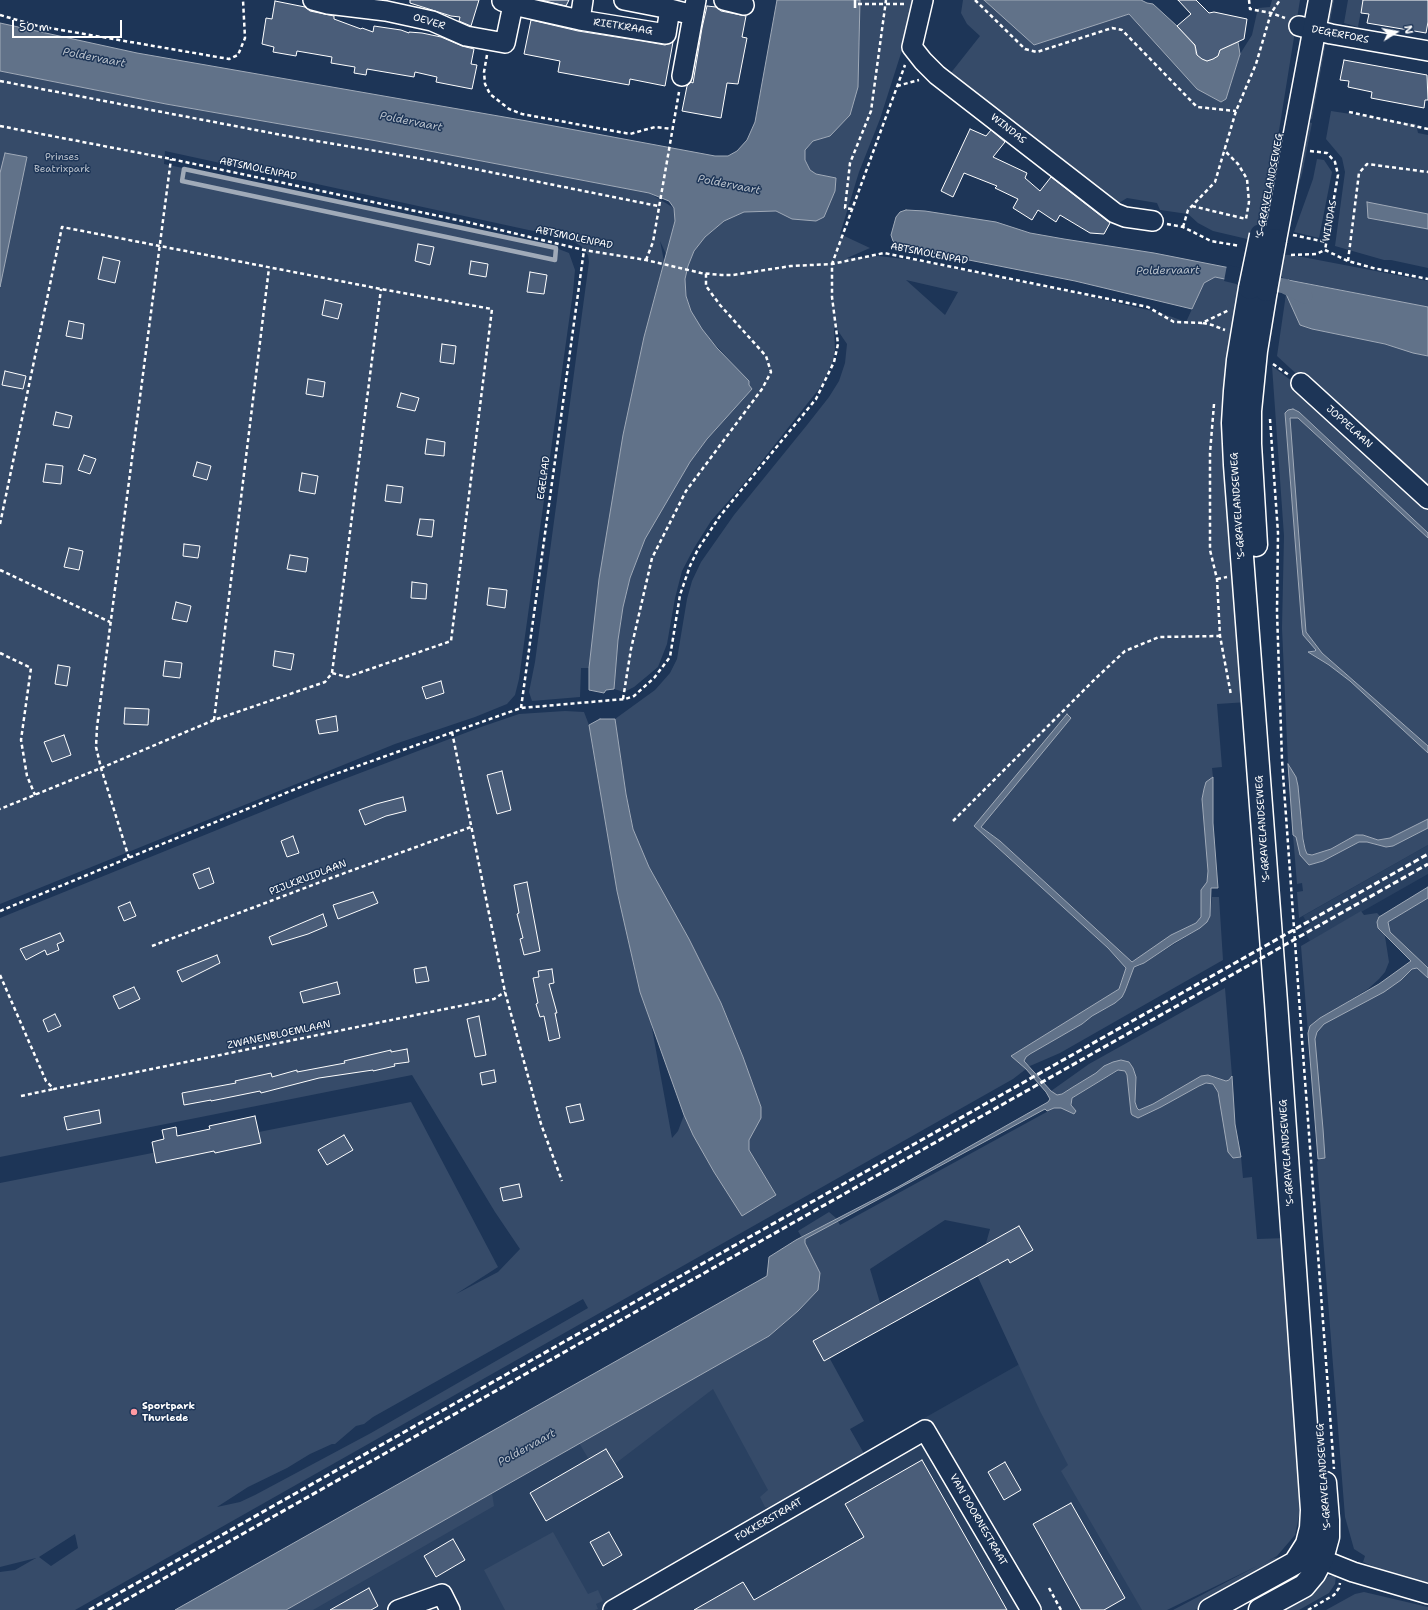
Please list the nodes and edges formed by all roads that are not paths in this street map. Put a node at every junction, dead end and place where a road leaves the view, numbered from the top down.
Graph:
1 (313, 0) edge
2 (583, 0) edge
3 (624, 0) edge
4 (724, 0) edge
5 (923, 0) edge
6 (1305, 0) edge
7 (1320, 0) edge
8 (507, 2) edge
9 (744, 5) dead end
10 (695, 7) edge
11 (670, 9) junction
12 (580, 20) junction
13 (1306, 28) junction
14 (1428, 51) edge
15 (682, 76) road end
16 (1154, 221) road end
17 (1301, 383) road end
18 (1428, 499) edge
19 (925, 1430) joint
20 (1322, 1560) junction
21 (1428, 1594) edge
22 (398, 1610) edge
23 (450, 1610) edge
24 (613, 1610) edge
25 (1031, 1610) edge
26 (1210, 1610) edge
27 (1260, 1610) edge

1 - 8 street, OEVER
2 - 12 street, RIETKRAAG
3 - 11 street
4 - 9 street
5 - 16 street, WINDAS
6 - 13 main road, 'S-GRAVELANDSEWEG
7 - 13 main road, 'S-GRAVELANDSEWEG
8 - 12 street, RIETKRAAG
10 - 11 street
10 - 15 street
11 - 12 street, RIETKRAAG
13 - 14 street, DEGERFORS
13 - 20 main road, 'S-GRAVELANDSEWEG, bridge
17 - 18 street, JOPPELAAN
19 - 24 street, FOKKERSTRAAT
19 - 25 street, VAN DOORNESTRAAT
20 - 21 street
20 - 26 main road, 'S-GRAVELANDSEWEG
20 - 27 main road, 'S-GRAVELANDSEWEG
22 - 23 street

